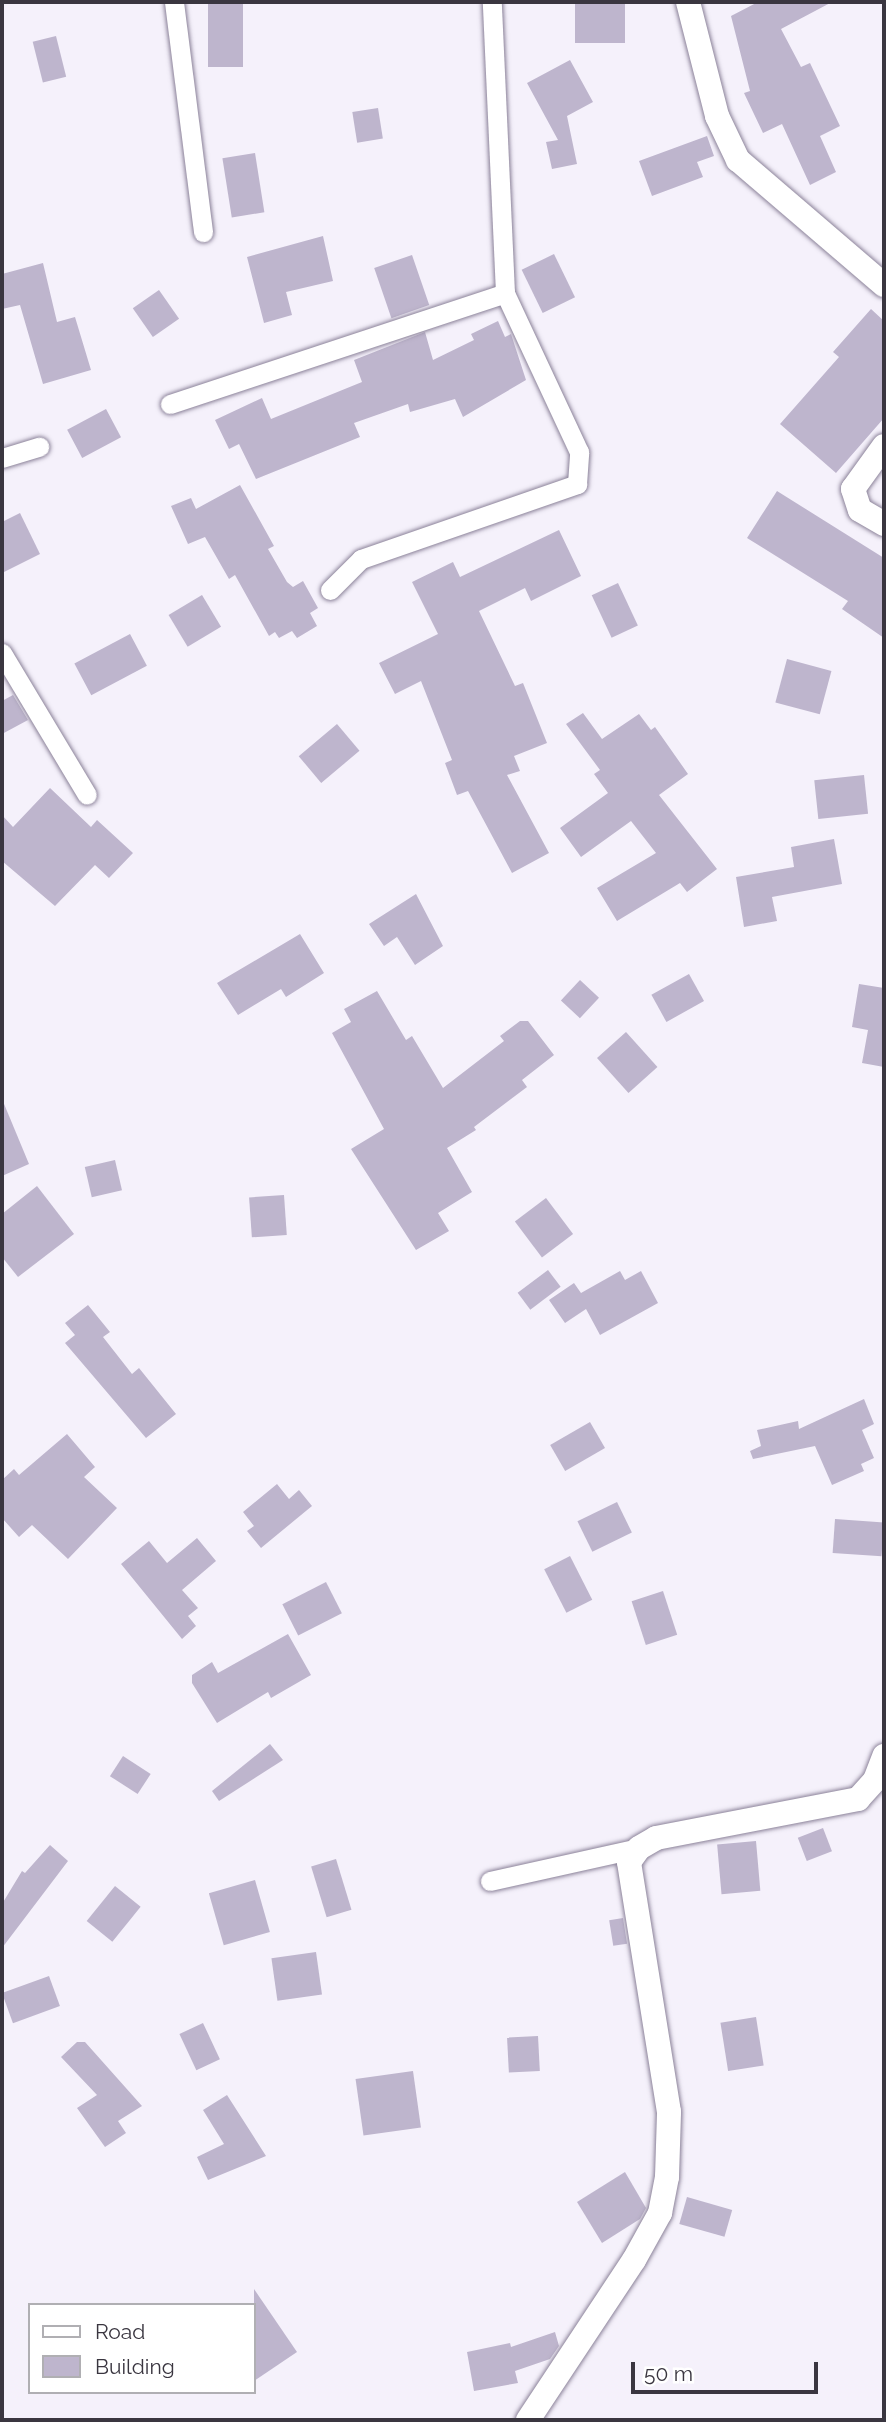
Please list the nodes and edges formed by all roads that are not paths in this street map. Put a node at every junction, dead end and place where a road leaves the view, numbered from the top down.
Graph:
1 (174, 2) edge
2 (492, 2) edge
3 (688, 2) edge
4 (203, 232) dead end
5 (884, 285) edge
6 (505, 293) junction
7 (170, 404) dead end
8 (884, 446) edge
9 (38, 447) dead end
10 (2, 458) edge
11 (884, 524) edge
12 (330, 590) dead end
13 (2, 653) edge
14 (87, 795) dead end
15 (884, 1756) edge
16 (639, 1848) junction
17 (490, 1881) dead end
18 (528, 2420) edge

1 - 4 street
2 - 6 street
3 - 5 street
6 - 7 street
6 - 12 street
8 - 11 street
9 - 10 street
13 - 14 street
15 - 16 street
16 - 17 street
16 - 18 street

